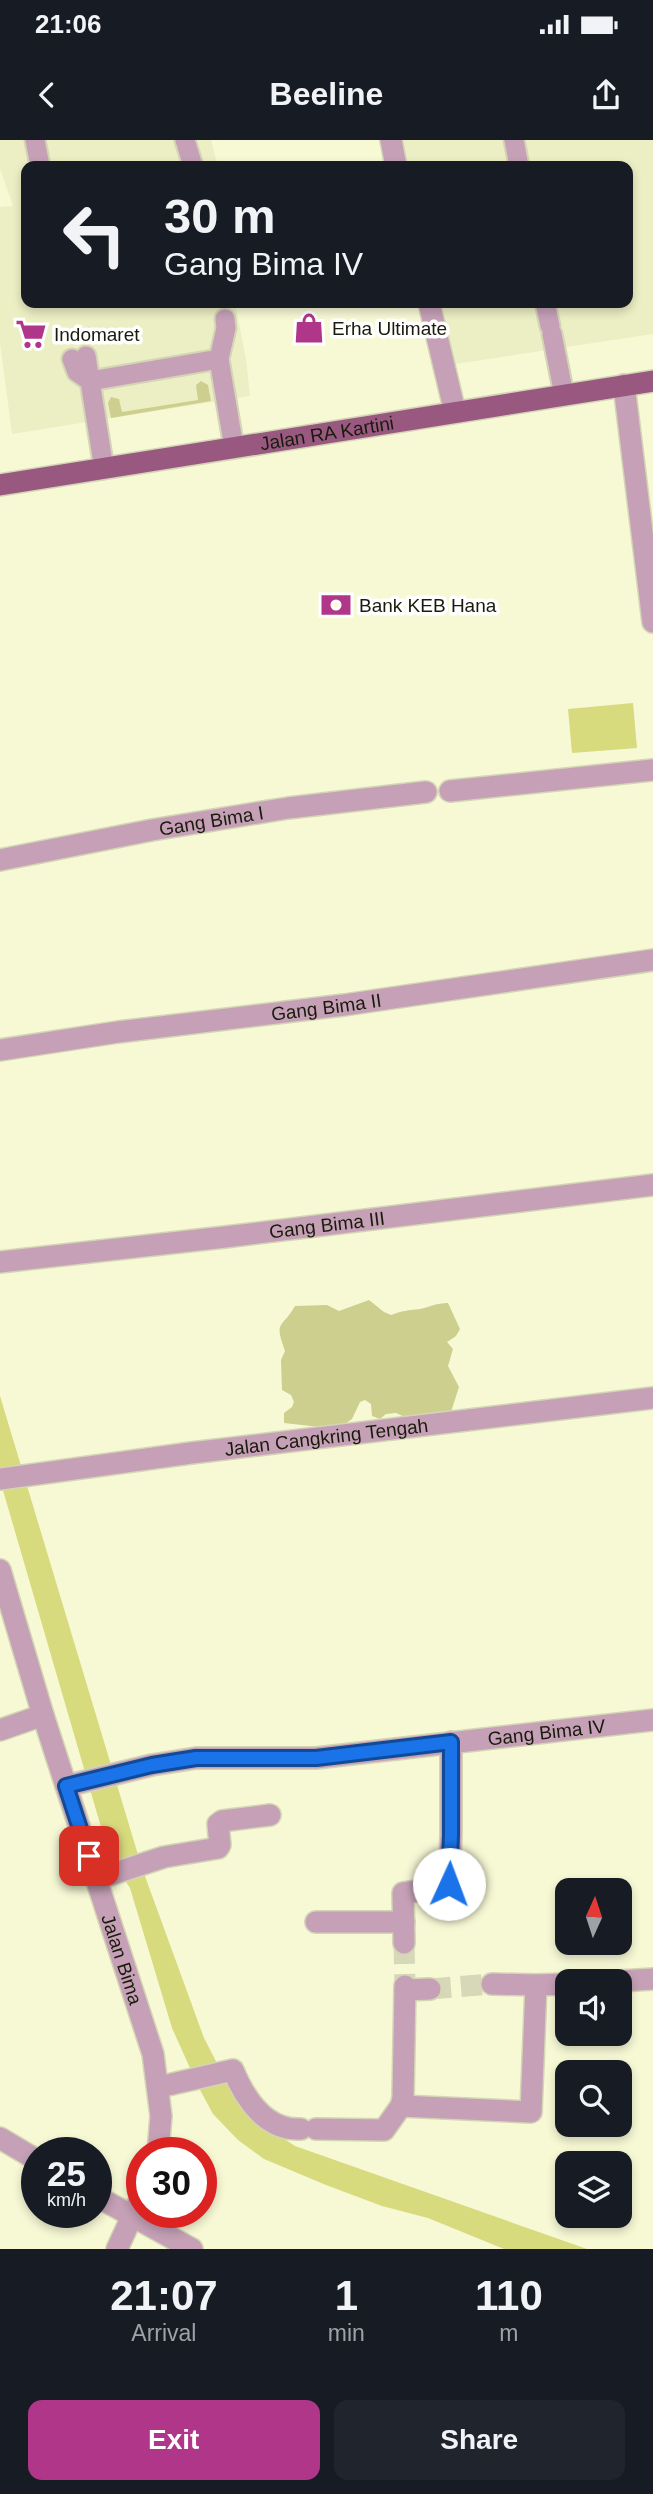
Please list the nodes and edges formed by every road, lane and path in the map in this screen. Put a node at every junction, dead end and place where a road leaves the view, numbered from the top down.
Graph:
1 (35, 140) edge
2 (185, 140) edge
3 (391, 140) edge
4 (514, 140) edge
5 (39, 161) edge
6 (191, 161) edge
7 (395, 161) edge
8 (518, 161) edge
9 (430, 308) edge
10 (546, 308) edge
11 (218, 320) dead end
12 (79, 357) dead end
13 (219, 359) junction
14 (90, 381) junction
15 (653, 381) edge
16 (624, 385) junction
17 (564, 395) junction
18 (455, 412) junction
19 (234, 448) junction
20 (104, 469) junction
21 (0, 485) edge
22 (653, 622) edge
23 (653, 770) edge
24 (450, 791) dead end
25 (426, 792) dead end
26 (0, 860) edge
27 (653, 960) edge
28 (0, 1050) edge
29 (653, 1185) edge
30 (0, 1262) edge
31 (653, 1398) edge
32 (0, 1479) edge
33 (0, 1570) edge
34 (43, 1715) junction
35 (653, 1720) edge
36 (0, 1730) edge
37 (451, 1742) junction
38 (75, 1783) junction
39 (270, 1815) dead end
40 (97, 1879) junction
41 (316, 1922) dead end
42 (653, 1979) edge
43 (632, 1980) edge
44 (492, 1984) tunnel mouth
45 (536, 1984) junction
46 (555, 1984) edge
47 (430, 1989) tunnel mouth
48 (159, 2087) junction
49 (401, 2106) junction
50 (159, 2137) edge
51 (0, 2138) edge
52 (21, 2150) edge
53 (127, 2228) edge
54 (153, 2228) edge
55 (117, 2249) edge
56 (192, 2249) edge

1 - 5 lane
2 - 6 lane
3 - 7 street
4 - 8 lane
9 - 18 street
10 - 17 lane
11 - 13 lane
12 - 14 lane
13 - 14 lane
13 - 19 lane
14 - 20 lane
15 - 16 main road, Jalan RA Kartini
16 - 17 main road, Jalan RA Kartini
16 - 22 street
17 - 18 main road, Jalan RA Kartini
18 - 19 main road, Jalan RA Kartini
19 - 20 main road, Jalan RA Kartini
20 - 21 main road, Jalan RA Kartini
23 - 24 street
25 - 26 street, Gang Bima I
27 - 28 street, Gang Bima II
29 - 30 street, Gang Bima III
31 - 32 street, Jalan Cangkring Tengah
33 - 34 street, Jalan Bima
34 - 36 street
34 - 38 street, Jalan Bima
35 - 37 street, Gang Bima IV
37 - 38 street, Gang Bima IV
37 - 41 street
38 - 40 street, Jalan Bima
39 - 40 street
40 - 48 street, Jalan Bima
42 - 43 street
44 - 45 street
45 - 46 street
45 - 49 street
47 - 49 street
48 - 49 street
48 - 50 street, Jalan Bima
51 - 52 street
53 - 55 street
54 - 56 street

